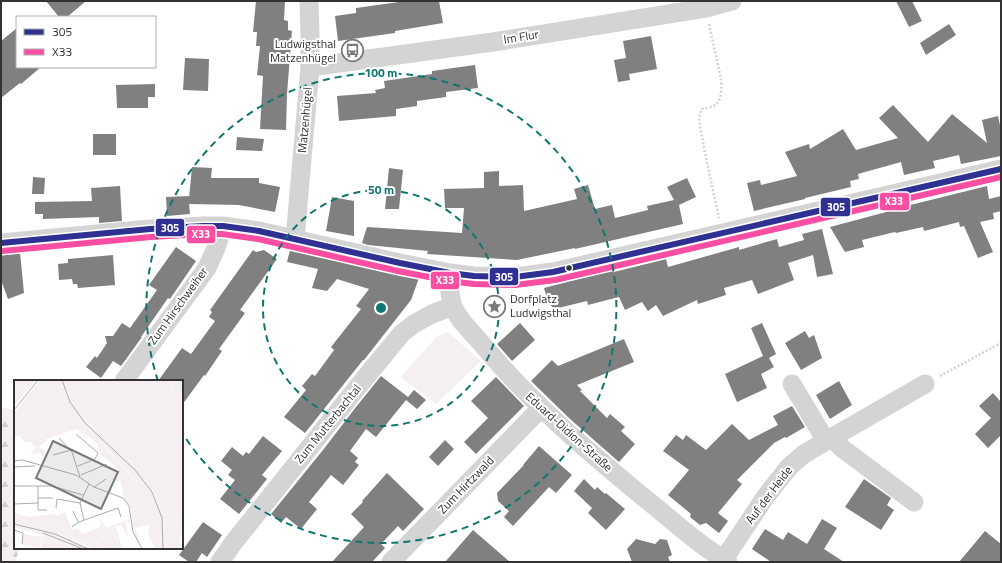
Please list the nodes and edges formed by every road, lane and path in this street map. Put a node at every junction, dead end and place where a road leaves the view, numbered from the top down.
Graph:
1 (309, 1) edge
2 (732, 1) edge
3 (706, 8) junction
4 (310, 67) junction
5 (1001, 169) edge
6 (223, 226) junction
7 (722, 234) junction
8 (295, 239) junction
9 (1, 243) edge
10 (450, 273) junction
11 (453, 306) junction
12 (1001, 343) edge
13 (125, 380) edge
14 (792, 384) dead end
15 (926, 384) joint
16 (541, 408) junction
17 (828, 440) junction
18 (914, 502) dead end
19 (726, 561) edge
20 (220, 562) edge
21 (392, 562) edge

1 - 4 street, Matzenhügel
2 - 3 street, Im Flur
3 - 4 street, Im Flur
3 - 7 path
4 - 8 street, Matzenhügel
5 - 7 street
6 - 8 street
6 - 9 street
6 - 13 street, Zum Hirschweiher
7 - 10 street
8 - 10 street
10 - 11 street, Eduard-Didion-Straße
11 - 16 street, Eduard-Didion-Straße
11 - 20 street, Zum Mutterbachtal
12 - 15 path
14 - 17 street
15 - 17 street, Auf der Heide
16 - 19 street, Eduard-Didion-Straße
16 - 21 street, Zum Hirtzwald
17 - 18 street
17 - 19 street, Auf der Heide

